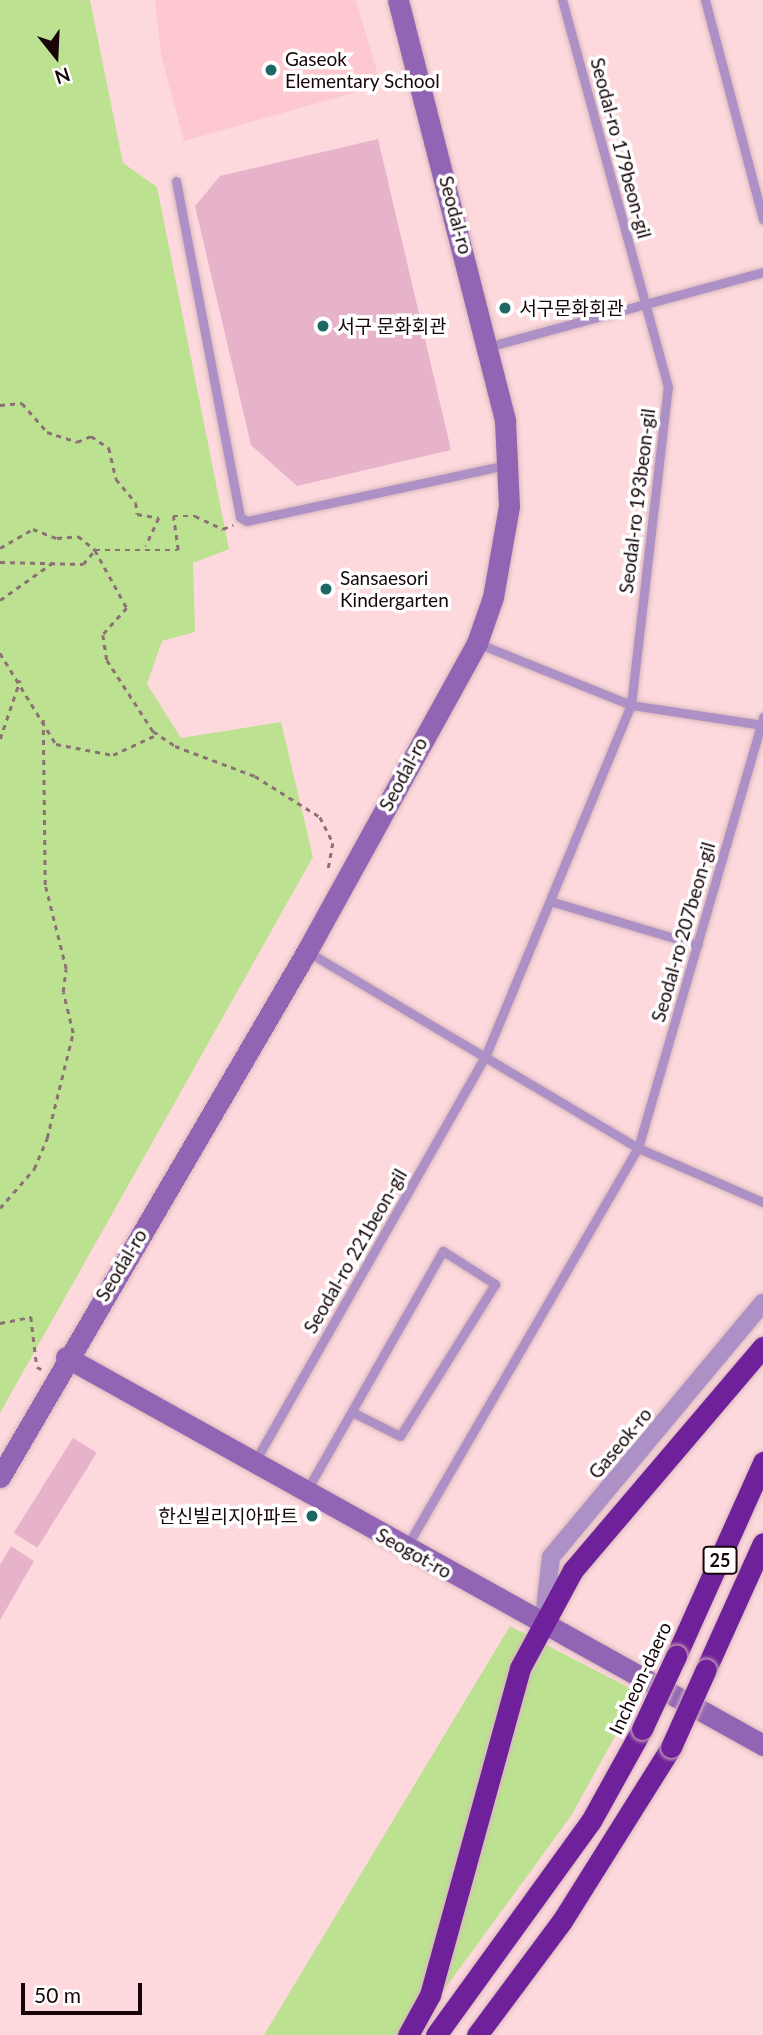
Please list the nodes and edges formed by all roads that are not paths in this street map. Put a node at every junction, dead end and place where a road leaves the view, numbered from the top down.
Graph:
1 (398, 0) edge
2 (562, 0) edge
3 (705, 0) edge
4 (176, 181) dead end
5 (763, 219) edge
6 (763, 272) edge
7 (645, 304) junction
8 (491, 346) junction
9 (509, 464) junction
10 (477, 643) junction
11 (631, 705) junction
12 (763, 718) edge
13 (763, 725) edge
14 (550, 901) junction
15 (698, 945) junction
16 (307, 951) junction
17 (485, 1057) junction
18 (638, 1148) junction
19 (763, 1202) edge
20 (763, 1303) edge
21 (763, 1347) edge
22 (61, 1366) junction
23 (352, 1412) junction
24 (763, 1462) edge
25 (254, 1463) junction
26 (0, 1477) edge
27 (306, 1492) junction
28 (763, 1543) edge
29 (406, 1548) junction
30 (543, 1625) junction
31 (763, 1745) edge
32 (408, 2035) edge
33 (436, 2035) edge
34 (477, 2035) edge

1 - 8 street, Seodal-ro
2 - 7 lane, Seodal-ro 179beon-gil
3 - 5 lane
4 - 9 lane
6 - 7 lane
7 - 8 lane
7 - 11 lane, Seodal-ro 193beon-gil
8 - 9 street, Seodal-ro
9 - 10 street, Seodal-ro
10 - 11 lane
10 - 16 street, Seodal-ro
11 - 13 lane
11 - 14 lane
12 - 13 lane
13 - 15 lane, Seodal-ro 207beon-gil
14 - 15 lane
14 - 17 lane
15 - 18 lane, Seodal-ro 207beon-gil
16 - 17 lane
16 - 22 street, Seodal-ro
17 - 18 lane
17 - 25 lane, Seodal-ro 221beon-gil
18 - 19 lane
18 - 29 lane
20 - 30 street, Gaseok-ro
21 - 30 highway
22 - 25 street, Seogot-ro
22 - 26 street, Seodal-ro
23 - 23 lane
23 - 27 lane
24 - 33 highway, Incheon-daero / 25, bridge
25 - 27 street, Seogot-ro
27 - 29 street, Seogot-ro
28 - 34 highway, 25, bridge
29 - 30 street, Seogot-ro
30 - 31 street, Seogot-ro
30 - 32 highway

